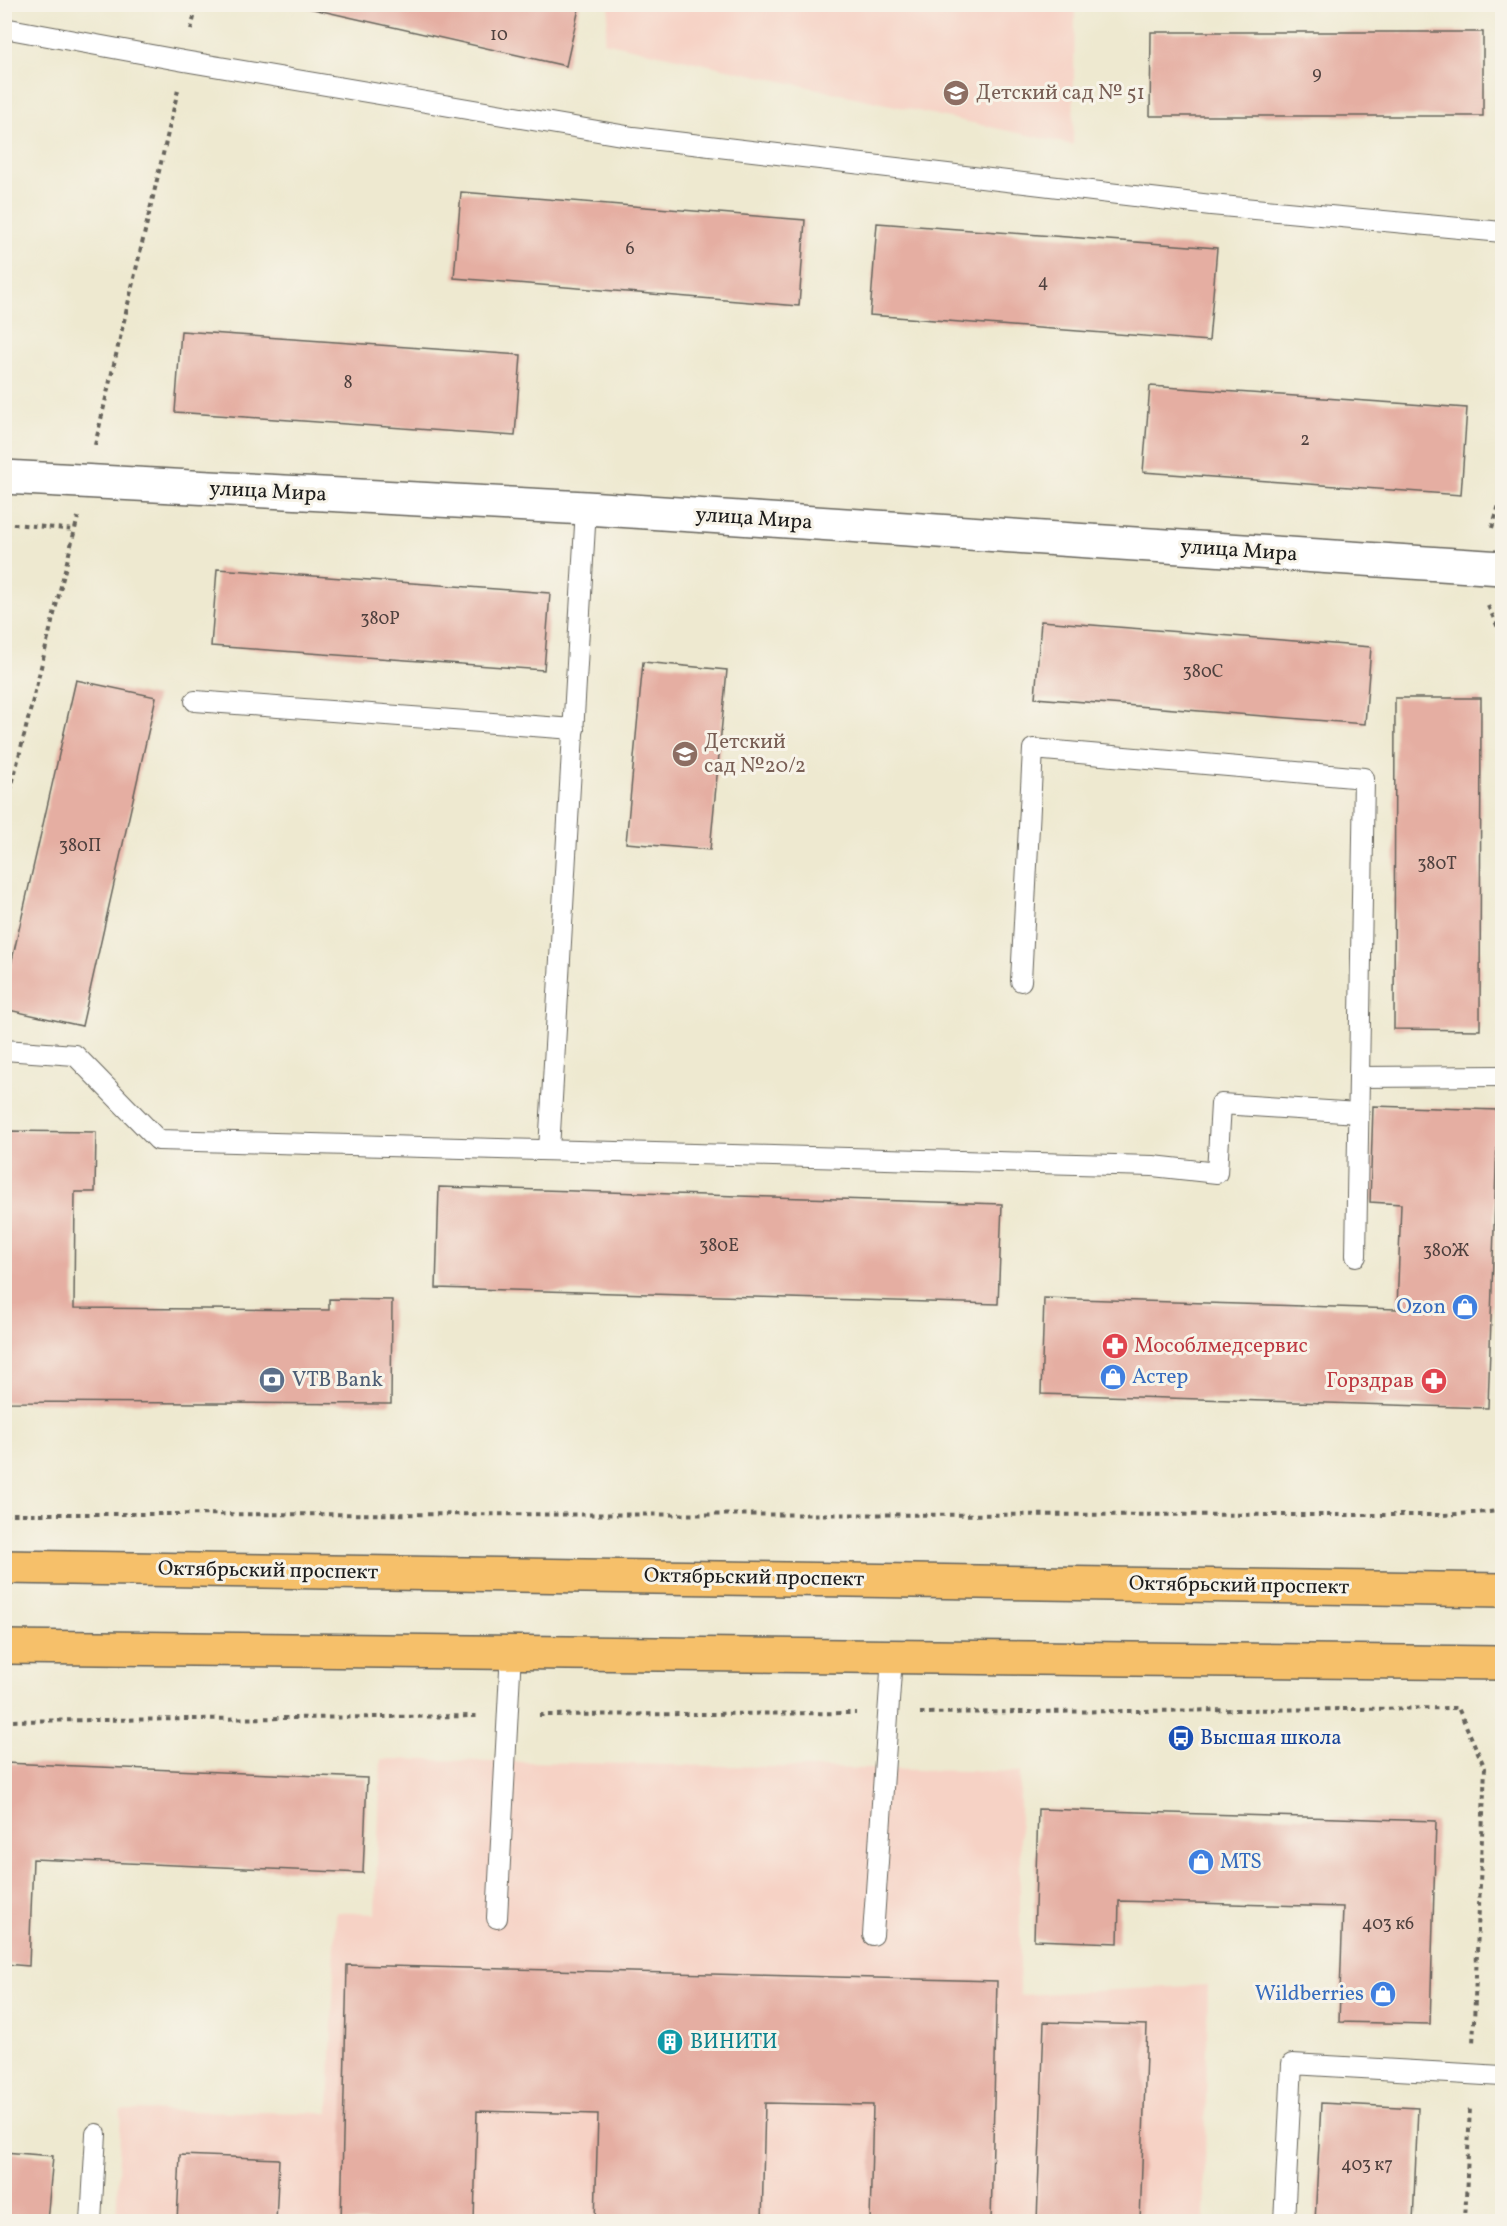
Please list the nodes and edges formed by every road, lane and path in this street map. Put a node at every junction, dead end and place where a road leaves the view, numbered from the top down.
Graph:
1 (197, 4) edge
2 (4, 28) edge
3 (184, 61) junction
4 (1503, 232) edge
5 (94, 449) dead end
6 (4, 477) edge
7 (1503, 495) edge
8 (586, 508) junction
9 (80, 510) dead end
10 (4, 523) edge
11 (1492, 528) dead end
12 (75, 530) junction
13 (1503, 568) edge
14 (1486, 603) dead end
15 (1503, 636) edge
16 (195, 701) dead end
17 (574, 729) junction
18 (4, 817) edge
19 (1021, 981) dead end
20 (4, 1050) edge
21 (1503, 1076) edge
22 (1359, 1077) junction
23 (1358, 1113) junction
24 (549, 1150) junction
25 (1356, 1256) dead end
26 (1503, 1511) edge
27 (4, 1514) edge
28 (4, 1567) edge
29 (1503, 1590) edge
30 (4, 1647) edge
31 (511, 1652) junction
32 (892, 1657) junction
33 (1503, 1663) edge
34 (889, 1713) junction
35 (508, 1716) junction
36 (4, 1721) edge
37 (497, 1918) dead end
38 (873, 1935) dead end
39 (1471, 2075) junction
40 (1503, 2076) edge
41 (96, 2134) dead end
42 (91, 2222) edge
43 (1284, 2222) edge
44 (1465, 2222) edge

1 - 3 path
2 - 3 lane
3 - 4 lane
3 - 5 path
6 - 8 street, улица Мира
7 - 11 path
8 - 13 street, улица Мира
8 - 17 lane
9 - 12 path
10 - 12 path
12 - 18 path
14 - 15 path
16 - 17 lane
17 - 24 lane
19 - 22 lane
20 - 24 lane
21 - 22 lane
22 - 23 lane
23 - 24 lane
23 - 25 lane
26 - 27 path
28 - 29 main road, Октябрьский проспект
30 - 31 main road
31 - 32 main road
31 - 35 lane
32 - 33 main road
32 - 34 lane
34 - 35 path
34 - 38 lane
34 - 39 path
35 - 36 path
35 - 37 lane
39 - 40 lane
39 - 43 lane
39 - 44 path
41 - 42 lane

